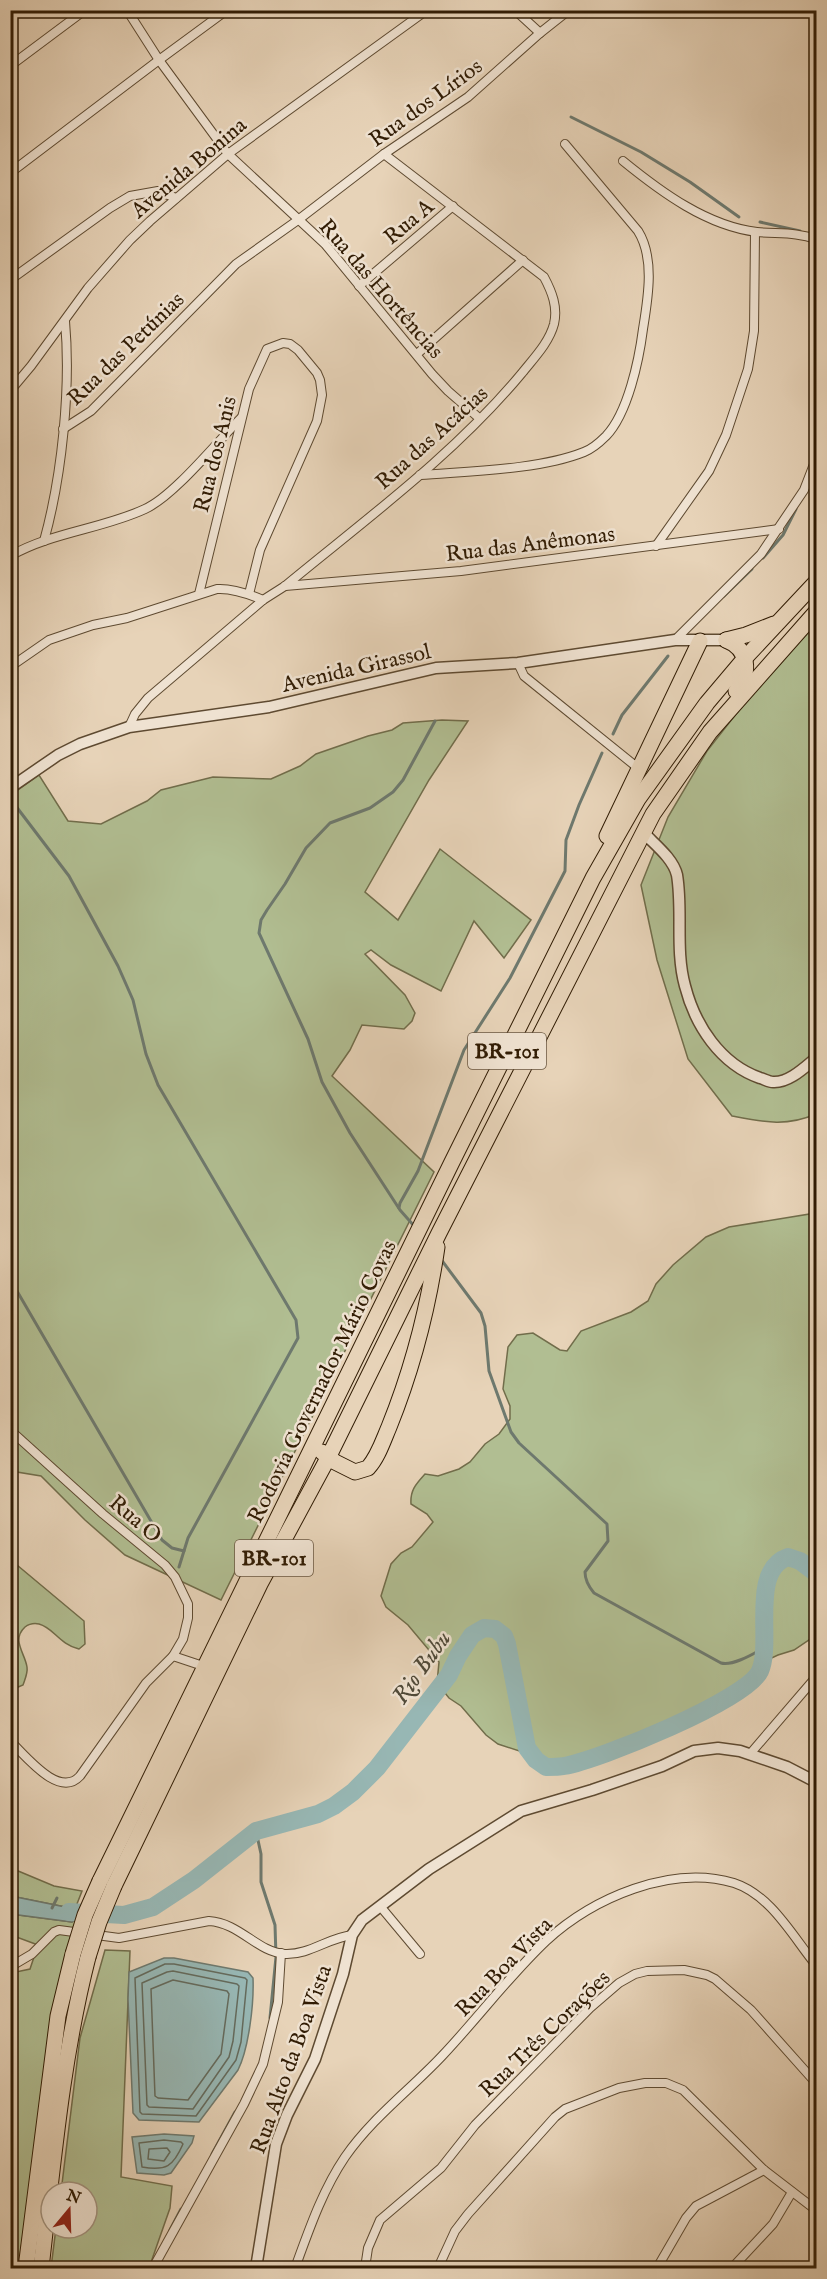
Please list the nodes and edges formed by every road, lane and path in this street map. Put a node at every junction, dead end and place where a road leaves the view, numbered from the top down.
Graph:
1 (85, 10) edge
2 (127, 10) edge
3 (227, 10) edge
4 (427, 10) edge
5 (515, 10) edge
6 (569, 10) edge
7 (807, 10) edge
8 (816, 13) edge
9 (540, 33) junction
10 (159, 60) junction
11 (10, 66) edge
12 (565, 144) dead end
13 (228, 154) junction
14 (384, 154) junction
15 (623, 161) dead end
16 (10, 173) edge
17 (176, 198) junction
18 (453, 206) junction
19 (298, 220) junction
20 (755, 232) junction
21 (816, 239) edge
22 (523, 260) junction
23 (10, 280) edge
24 (359, 286) junction
25 (64, 321) junction
26 (417, 354) junction
27 (10, 391) edge
28 (242, 416) junction
29 (479, 418) junction
30 (63, 429) junction
31 (816, 459) edge
32 (420, 475) junction
33 (779, 529) junction
34 (44, 541) junction
35 (656, 546) junction
36 (10, 556) edge
37 (816, 582) edge
38 (285, 586) junction
39 (199, 594) junction
40 (249, 594) junction
41 (263, 600) junction
42 (816, 612) edge
43 (780, 621) junction
44 (675, 640) junction
45 (726, 640) junction
46 (700, 641) junction
47 (745, 657) junction
48 (518, 663) junction
49 (10, 667) edge
50 (129, 727) junction
51 (638, 768) junction
52 (10, 788) edge
53 (665, 794) junction
54 (643, 832) junction
55 (593, 878) junction
56 (816, 1058) edge
57 (439, 1233) junction
58 (397, 1277) junction
59 (10, 1430) edge
60 (328, 1458) junction
61 (173, 1656) junction
62 (206, 1667) junction
63 (816, 1677) edge
64 (10, 1741) edge
65 (750, 1754) junction
66 (816, 1782) edge
67 (107, 1883) junction
68 (380, 1906) junction
69 (352, 1935) junction
70 (281, 1953) junction
71 (420, 1954) dead end
72 (80, 1955) junction
73 (816, 1965) edge
74 (10, 1967) edge
75 (816, 2083) edge
76 (764, 2170) junction
77 (792, 2192) junction
78 (816, 2210) edge
79 (26, 2268) edge
80 (41, 2268) edge
81 (153, 2268) edge
82 (256, 2268) edge
83 (295, 2268) edge
84 (365, 2268) edge
85 (438, 2268) edge
86 (657, 2268) edge
87 (732, 2268) edge

1 - 11 street
2 - 10 street, Rua das Hortências
3 - 10 street
4 - 13 street, Avenida Bonina
5 - 9 street
6 - 9 street, Rua dos Lírios
7 - 8 street
9 - 14 street, Rua dos Lírios
10 - 13 street, Rua das Hortências
10 - 16 street
12 - 32 street
13 - 17 street, Avenida Bonina
13 - 19 street, Rua das Hortências
14 - 18 street, Rua das Acácias
14 - 19 street, Rua dos Lírios
15 - 20 street
17 - 23 street
17 - 25 street, Avenida Bonina
18 - 22 street, Rua das Acácias
18 - 24 street, Rua A
19 - 24 street, Rua das Hortências
19 - 30 street, Rua das Petúnias
20 - 21 street
20 - 35 street
22 - 26 street
22 - 29 street, Rua das Acácias
24 - 26 street, Rua das Hortências
25 - 27 street, Avenida Bonina
25 - 30 street
26 - 29 street, Rua das Hortências
28 - 34 street
28 - 39 street, Rua dos Anis
28 - 40 street, Rua dos Anis
29 - 32 street, Rua das Acácias
30 - 34 street, Rua das Petúnias
31 - 33 street
32 - 38 street, Rua das Acácias
33 - 35 street, Rua das Anêmonas
33 - 44 street
34 - 36 street
35 - 38 street, Rua das Anêmonas
37 - 43 highway, Rodovia Governador Mário Covas / BR-101
38 - 41 street, Rua das Acácias
39 - 40 street
39 - 49 street
40 - 41 street
41 - 50 street, Rua das Acácias
42 - 53 highway, Rodovia Governador Mário Covas / BR-101
43 - 45 highway
43 - 47 highway, Rodovia Governador Mário Covas / BR-101
44 - 46 street, Avenida Girassol
44 - 48 street, Avenida Girassol
45 - 46 street, Avenida Girassol
45 - 47 highway
46 - 51 highway
47 - 53 highway
47 - 55 highway, Rodovia Governador Mário Covas / BR-101
48 - 50 street, Avenida Girassol
48 - 51 street
50 - 52 street, Avenida Girassol
51 - 55 highway
53 - 54 highway, Rodovia Governador Mário Covas / BR-101
54 - 56 street
54 - 57 highway, Rodovia Governador Mário Covas / BR-101
55 - 58 highway, Rodovia Governador Mário Covas / BR-101
57 - 60 highway, Rodovia Governador Mário Covas / BR-101
57 - 60 highway
58 - 60 highway
58 - 62 highway, Rodovia Governador Mário Covas / BR-101
59 - 61 street, Rua O
60 - 67 highway, Rodovia Governador Mário Covas / BR-101
61 - 62 street
61 - 64 street, Rua O
62 - 67 highway, Rodovia Governador Mário Covas / BR-101
63 - 65 street
65 - 66 street
65 - 68 street
67 - 72 highway, Rodovia Governador Mário Covas / BR-101, bridge
68 - 69 street
68 - 71 street
69 - 70 street
69 - 82 street, Rua Alto da Boa Vista
70 - 74 street
70 - 81 street
72 - 79 highway, Rodovia Governador Mário Covas / BR-101
72 - 80 highway, Rodovia Governador Mário Covas / BR-101
73 - 83 street, Rua Boa Vista
75 - 84 street, Rua Três Corações
76 - 77 street
76 - 85 street
76 - 86 street
77 - 78 street
77 - 87 street

